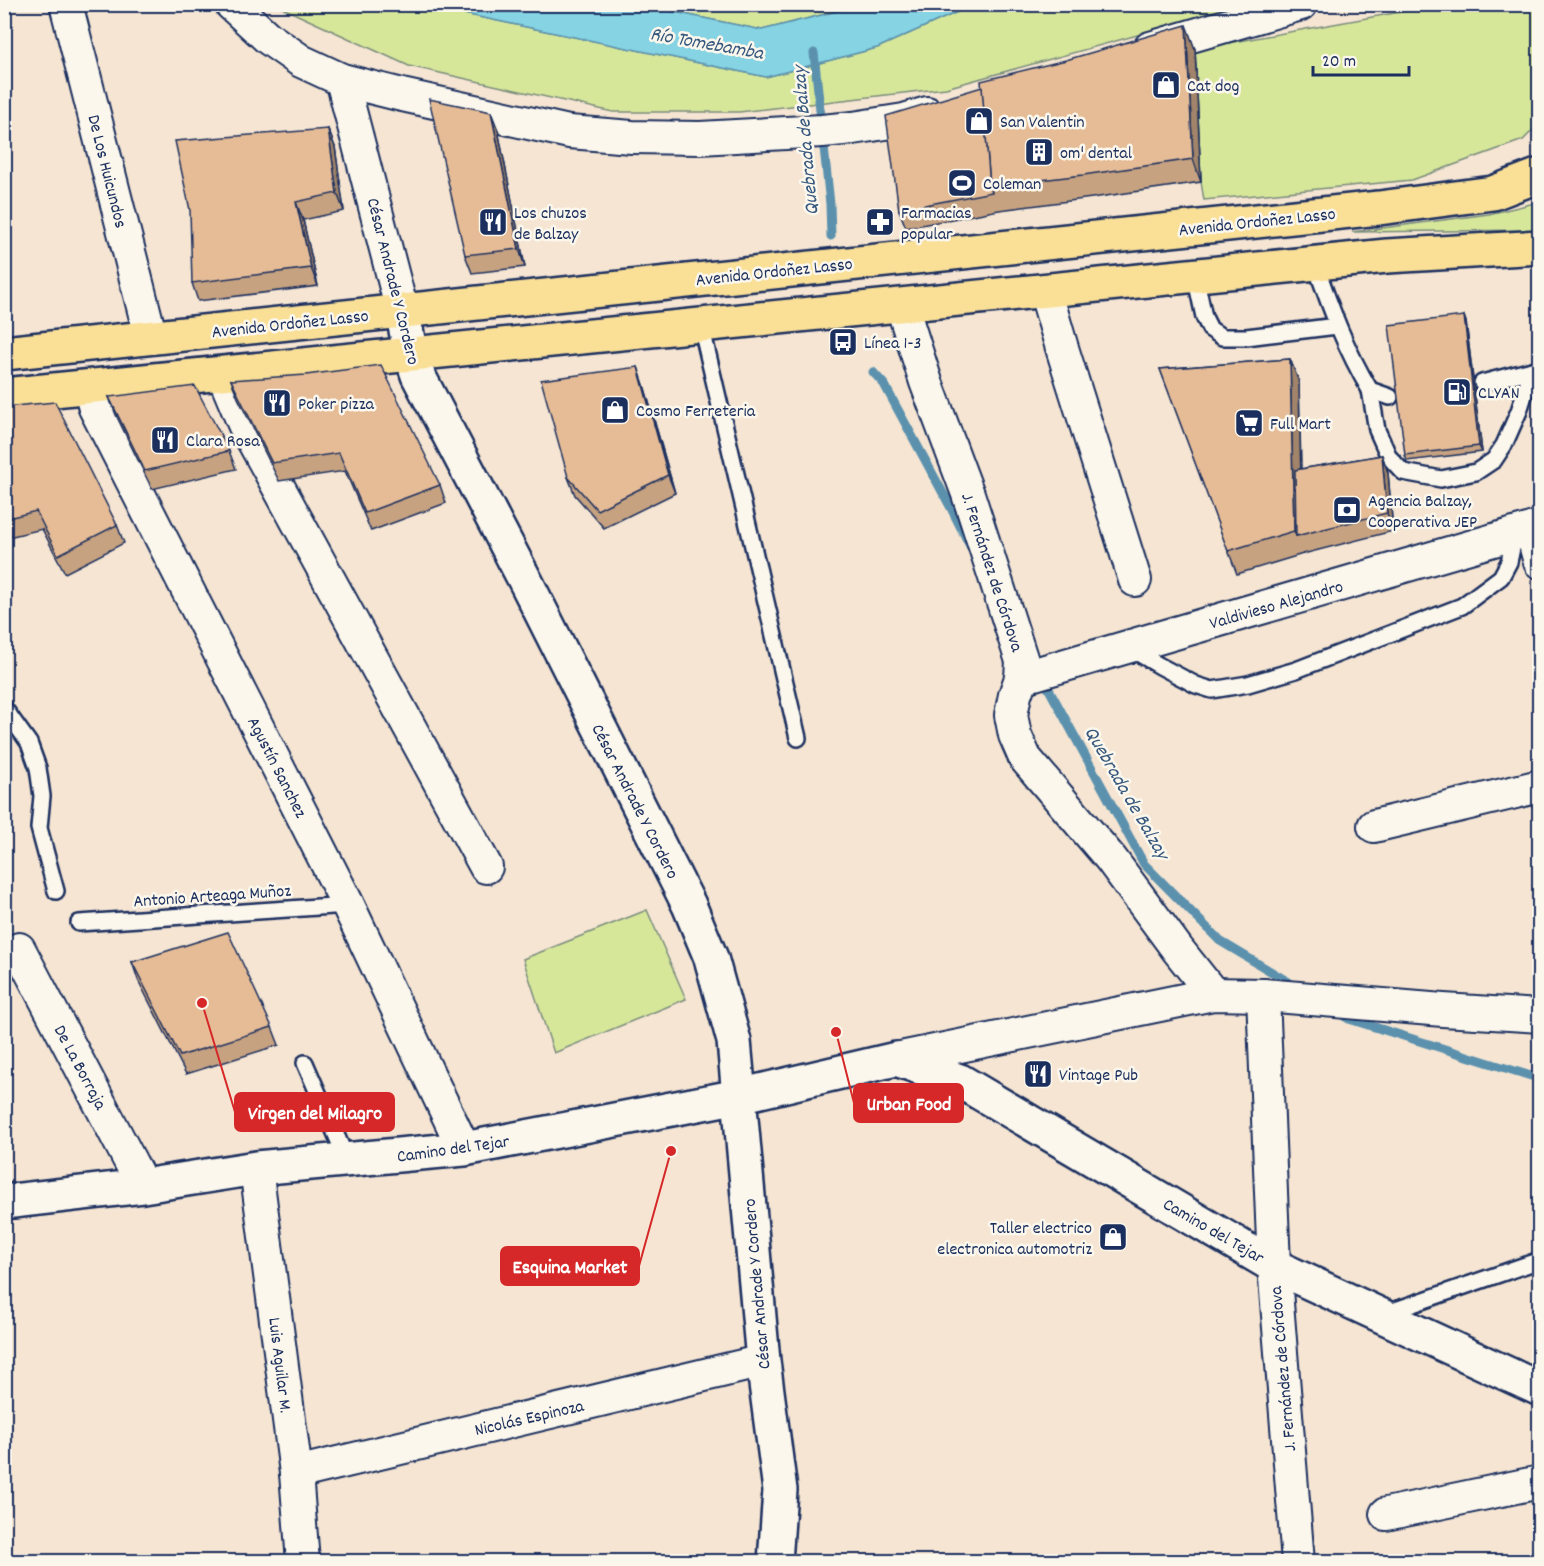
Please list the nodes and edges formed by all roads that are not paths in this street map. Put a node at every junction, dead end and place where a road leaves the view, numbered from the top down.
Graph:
1 (66, 4) edge
2 (231, 4) edge
3 (1301, 4) edge
4 (1119, 57) edge
5 (342, 80) junction
6 (950, 107) edge
7 (1539, 175) edge
8 (1539, 247) edge
9 (1316, 263) junction
10 (1195, 275) junction
11 (1045, 291) junction
12 (902, 306) junction
13 (402, 311) junction
14 (701, 325) junction
15 (1337, 326) junction
16 (151, 338) junction
17 (4, 353) edge
18 (411, 354) junction
19 (1536, 369) edge
20 (223, 374) junction
21 (1482, 384) dead end
22 (89, 387) junction
23 (1370, 390) junction
24 (4, 395) edge
25 (1390, 397) dead end
26 (1529, 530) edge
27 (1539, 562) edge
28 (1135, 580) dead end
29 (1128, 647) junction
30 (1034, 670) junction
31 (4, 708) edge
32 (798, 738) dead end
33 (1539, 786) edge
34 (1374, 826) dead end
35 (486, 867) dead end
36 (56, 891) dead end
37 (348, 905) junction
38 (79, 923) dead end
39 (19, 950) dead end
40 (1213, 994) junction
41 (1263, 996) junction
42 (1539, 1016) edge
43 (896, 1059) junction
44 (305, 1063) dead end
45 (739, 1096) junction
46 (464, 1149) junction
47 (347, 1160) junction
48 (256, 1168) junction
49 (143, 1185) junction
50 (4, 1202) edge
51 (1539, 1260) edge
52 (1274, 1266) junction
53 (1382, 1315) junction
54 (763, 1361) junction
55 (1539, 1389) edge
56 (296, 1473) junction
57 (1539, 1482) edge
58 (1386, 1514) dead end
59 (303, 1562) edge
60 (775, 1562) edge
61 (1298, 1562) edge

1 - 16 street, De Los Huicundos
2 - 5 street
3 - 4 street
5 - 6 street
5 - 13 street, César Andrade Y Cordero
7 - 13 main road, Avenida Ordoñez Lasso
8 - 9 main road
9 - 10 main road
9 - 15 lane
10 - 11 main road
10 - 15 lane
11 - 12 main road
11 - 28 street
12 - 14 main road
12 - 30 street, J. Fernández de Córdova
13 - 16 main road, Avenida Ordoñez Lasso
13 - 18 street, César Andrade Y Cordero
14 - 18 main road
14 - 32 lane
15 - 23 lane
16 - 17 main road, Avenida Ordoñez Lasso
18 - 20 main road
18 - 45 street, César Andrade Y Cordero
19 - 21 lane
19 - 23 lane
20 - 22 main road
20 - 35 street
22 - 24 main road
22 - 37 street, Agustín Sanchez
23 - 25 lane
26 - 27 street
26 - 29 street, Valdivieso Alejandro
26 - 29 lane
29 - 30 street, Valdivieso Alejandro
30 - 40 street, J. Fernández de Córdova
31 - 36 lane
33 - 34 street
37 - 38 lane, Antonio Arteaga Muñoz
37 - 46 street, Agustín Sanchez
39 - 49 street, De La Borraja
40 - 41 street, Camino del Tejar
40 - 43 street, Camino del Tejar
41 - 42 street, Camino del Tejar
41 - 52 street, J. Fernández de Córdova
43 - 45 street, Camino del Tejar
43 - 52 street, Camino del Tejar
44 - 47 lane
45 - 46 street, Camino del Tejar
45 - 54 street, César Andrade Y Cordero
46 - 47 street, Camino del Tejar
47 - 48 street, Camino del Tejar
48 - 49 street, Camino del Tejar
48 - 56 street, Luis Aguilar M.
49 - 50 street, Camino del Tejar
51 - 53 lane
52 - 53 street, Camino del Tejar
52 - 61 street, J. Fernández de Córdova
53 - 55 street, Camino del Tejar
54 - 56 street, Nicolás Espinoza
54 - 60 street, César Andrade Y Cordero
56 - 59 street, Luis Aguilar M.
57 - 58 street

